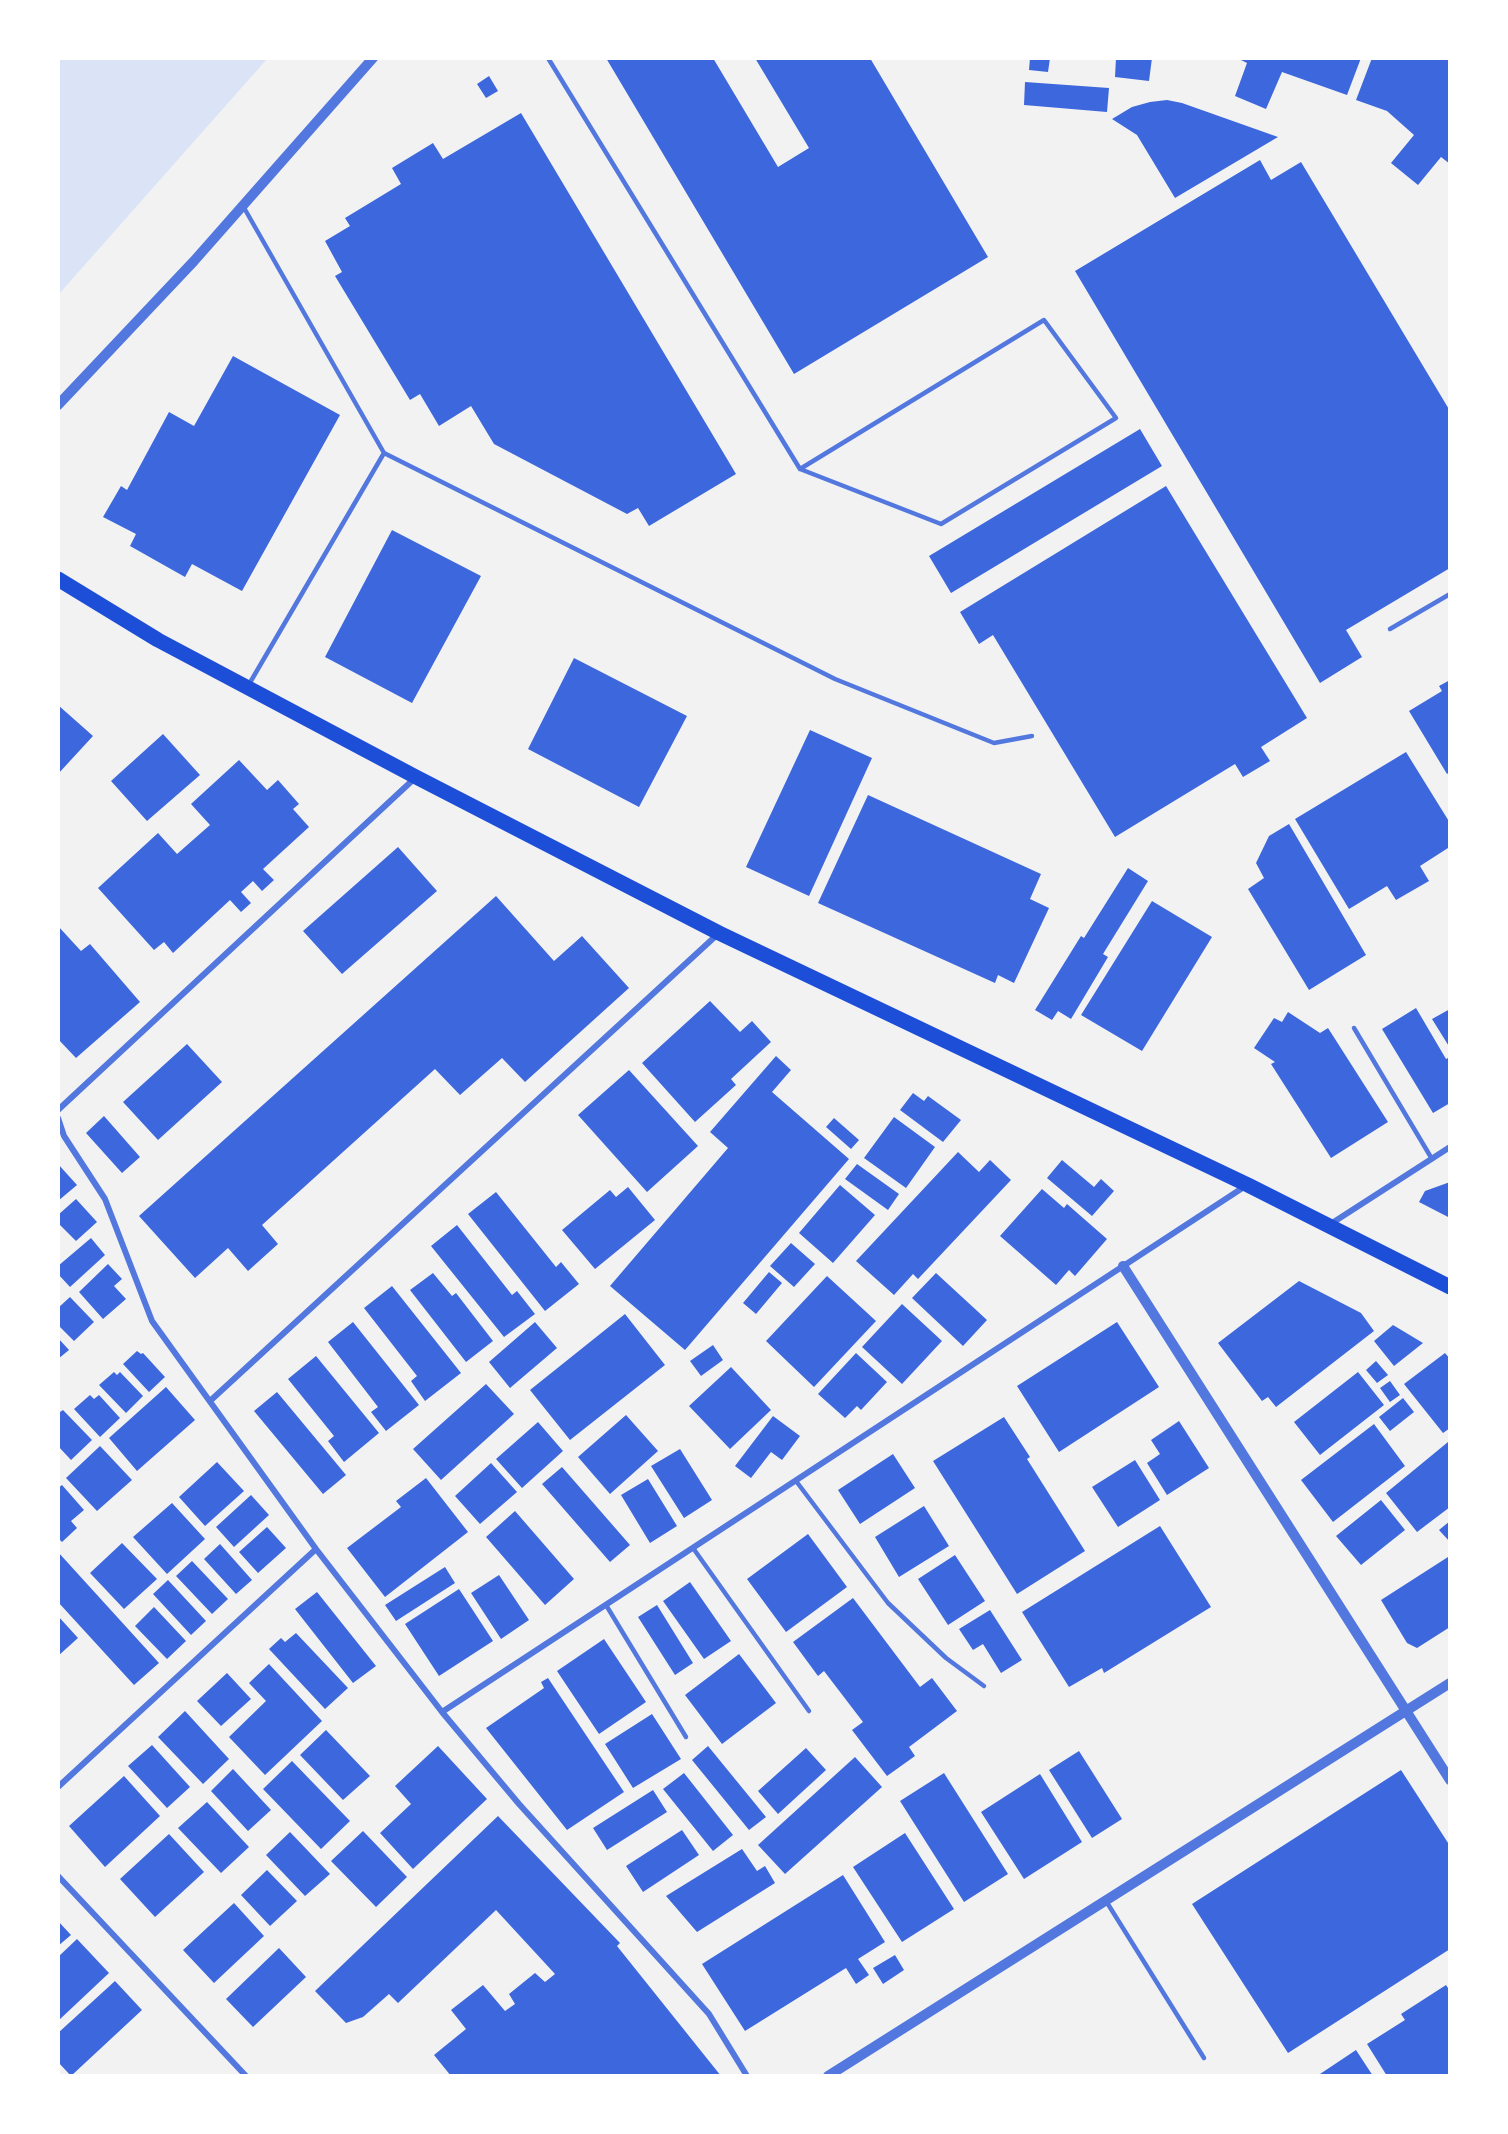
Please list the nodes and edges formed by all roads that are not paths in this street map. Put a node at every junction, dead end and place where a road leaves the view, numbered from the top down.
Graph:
1 (373, 58) edge
2 (548, 58) edge
3 (243, 206) junction
4 (58, 405) edge
5 (384, 453) junction
6 (800, 469) junction
7 (58, 579) edge
8 (1449, 594) edge
9 (1390, 629) dead end
10 (247, 687) junction
11 (1032, 736) dead end
12 (416, 777) junction
13 (719, 933) junction
14 (1354, 1028) dead end
15 (58, 1110) edge
16 (58, 1118) edge
17 (1449, 1148) edge
18 (1432, 1159) junction
19 (1248, 1185) junction
20 (1328, 1225) junction
21 (1123, 1266) junction
22 (1449, 1287) edge
23 (210, 1401) junction
24 (796, 1480) junction
25 (693, 1548) junction
26 (316, 1550) junction
27 (606, 1605) junction
28 (1449, 1683) edge
29 (984, 1686) dead end
30 (1406, 1711) junction
31 (442, 1712) junction
32 (809, 1712) dead end
33 (686, 1737) dead end
34 (1449, 1780) edge
35 (58, 1787) edge
36 (58, 1876) edge
37 (1106, 1900) junction
38 (1204, 2058) dead end
39 (246, 2076) edge
40 (747, 2076) edge
41 (828, 2076) edge

1 - 3 street
2 - 6 lane
3 - 4 street
3 - 5 lane
5 - 10 lane
5 - 11 lane
6 - 6 lane
7 - 10 main road
8 - 9 lane
10 - 12 main road
12 - 13 main road
12 - 15 street
13 - 19 main road
13 - 23 street
14 - 18 lane
16 - 23 street
17 - 18 street
18 - 20 street
19 - 20 main road
19 - 21 street
20 - 22 main road
21 - 24 street
21 - 30 street
23 - 26 street
24 - 25 street
24 - 29 lane
25 - 27 street
25 - 32 lane
26 - 31 street
26 - 35 street
27 - 31 street
27 - 33 lane
28 - 30 street
30 - 34 street
30 - 37 street
31 - 40 street
36 - 39 street
37 - 38 lane
37 - 41 street

